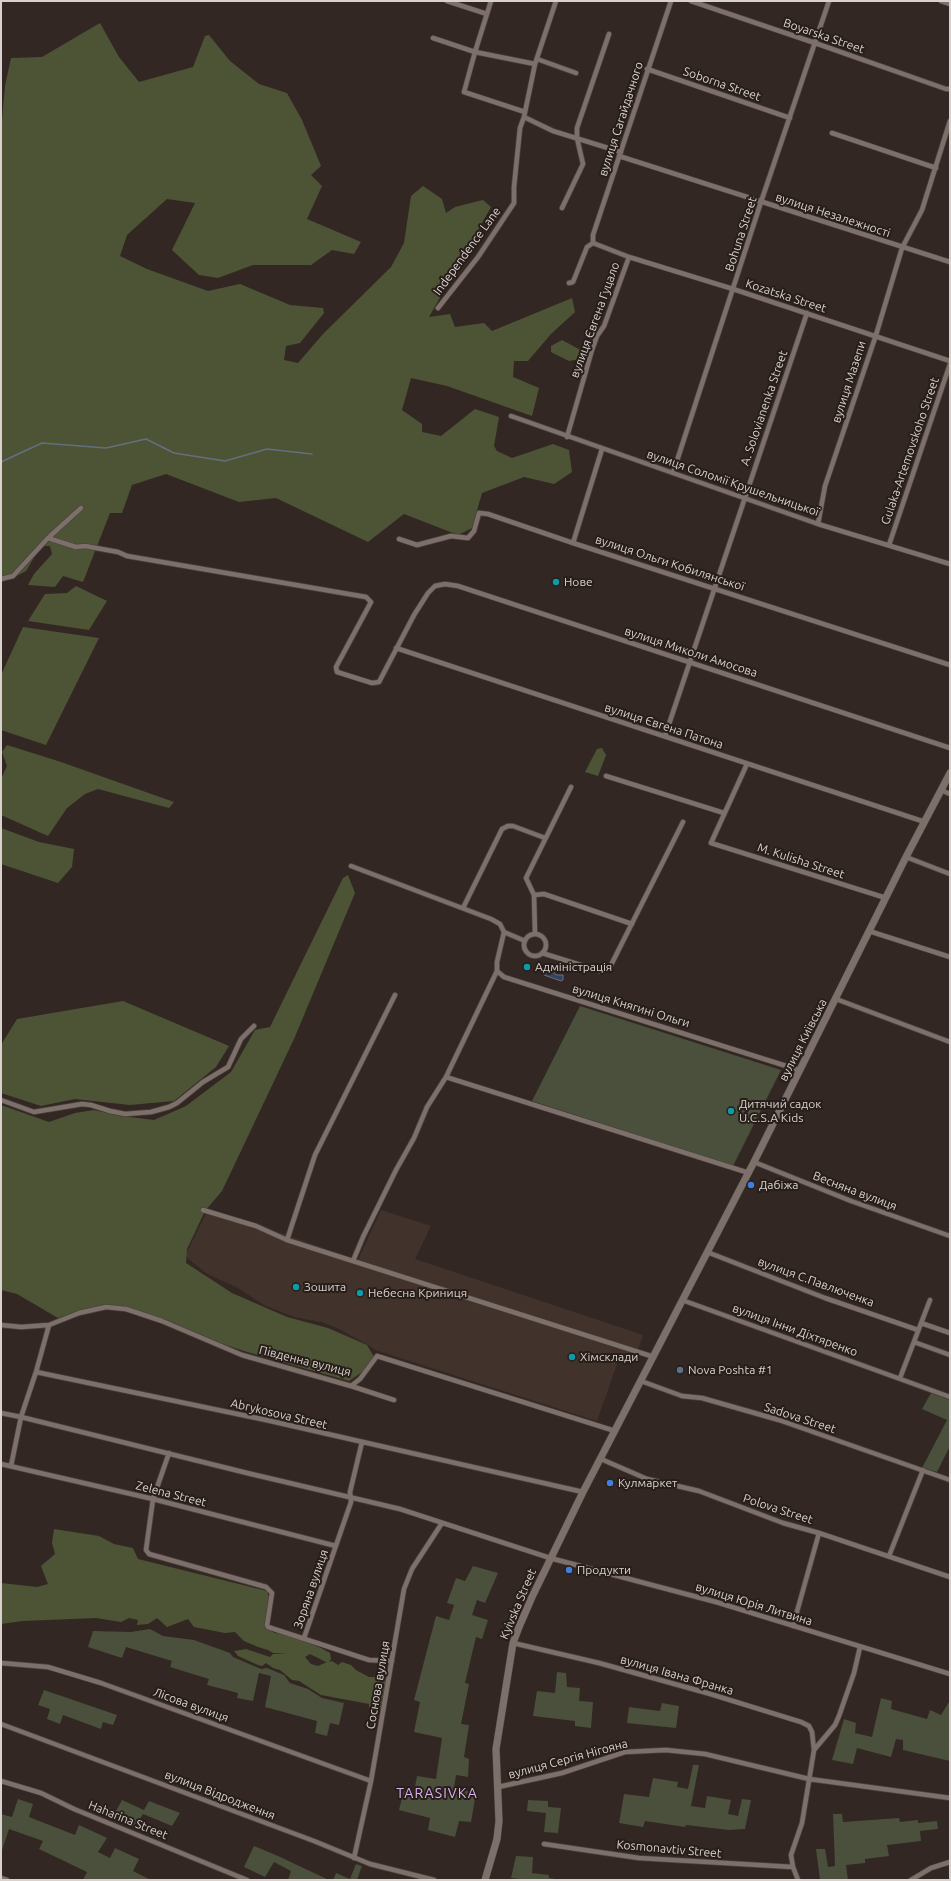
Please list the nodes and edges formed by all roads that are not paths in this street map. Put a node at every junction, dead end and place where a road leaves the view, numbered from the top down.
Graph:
1 (447, 1) edge
2 (491, 1) edge
3 (556, 1) edge
4 (672, 1) edge
5 (691, 1) edge
6 (829, 1) edge
7 (941, 1) edge
8 (950, 4) edge
9 (486, 14) junction
10 (609, 34) dead end
11 (433, 38) dead end
12 (815, 42) junction
13 (475, 52) junction
14 (536, 61) junction
15 (647, 69) junction
16 (576, 73) dead end
17 (950, 89) edge
18 (525, 112) junction
19 (524, 117) junction
20 (790, 118) junction
21 (950, 121) edge
22 (832, 133) dead end
23 (577, 138) junction
24 (620, 154) junction
25 (936, 168) junction
26 (761, 202) junction
27 (562, 208) dead end
28 (593, 243) junction
29 (902, 248) junction
30 (629, 257) junction
31 (950, 262) edge
32 (569, 283) dead end
33 (733, 289) junction
34 (438, 308) dead end
35 (807, 313) junction
36 (876, 335) junction
37 (950, 362) edge
38 (511, 416) dead end
39 (567, 437) junction
40 (602, 449) junction
41 (673, 473) junction
42 (744, 498) junction
43 (81, 508) dead end
44 (818, 524) junction
45 (48, 538) junction
46 (398, 539) dead end
47 (573, 543) junction
48 (889, 545) junction
49 (950, 564) edge
50 (1, 579) edge
51 (715, 588) junction
52 (396, 648) junction
53 (691, 663) junction
54 (950, 665) edge
55 (665, 736) junction
56 (950, 748) edge
57 (747, 764) junction
58 (950, 773) edge
59 (606, 776) dead end
60 (571, 787) dead end
61 (941, 790) junction
62 (950, 794) edge
63 (724, 813) junction
64 (683, 822) dead end
65 (925, 822) junction
66 (545, 838) junction
67 (906, 857) junction
68 (351, 866) dead end
69 (950, 874) edge
70 (534, 895) junction
71 (886, 898) junction
72 (462, 908) junction
73 (632, 924) junction
74 (869, 931) junction
75 (504, 932) junction
76 (535, 934) junction
77 (525, 940) junction
78 (542, 953) junction
79 (950, 957) edge
80 (497, 971) junction
81 (395, 995) dead end
82 (836, 999) junction
83 (254, 1026) dead end
84 (950, 1042) edge
85 (799, 1070) junction
86 (446, 1077) junction
87 (1, 1100) edge
88 (754, 1162) junction
89 (749, 1172) junction
90 (204, 1210) dead end
91 (950, 1236) edge
92 (288, 1240) junction
93 (707, 1252) junction
94 (353, 1261) junction
95 (682, 1300) junction
96 (930, 1300) dead end
97 (921, 1323) junction
98 (1, 1325) edge
99 (49, 1325) junction
100 (918, 1330) junction
101 (950, 1333) edge
102 (914, 1342) junction
103 (950, 1356) edge
104 (654, 1357) junction
105 (36, 1372) junction
106 (900, 1378) junction
107 (641, 1381) junction
108 (351, 1386) junction
109 (950, 1397) edge
110 (394, 1400) dead end
111 (1, 1412) edge
112 (22, 1417) junction
113 (615, 1431) junction
114 (362, 1442) junction
115 (169, 1453) junction
116 (601, 1459) junction
117 (1, 1464) edge
118 (11, 1466) junction
119 (923, 1470) junction
120 (950, 1480) edge
121 (583, 1492) junction
122 (351, 1497) junction
123 (153, 1499) junction
124 (442, 1523) junction
125 (819, 1533) junction
126 (336, 1546) junction
127 (889, 1556) junction
128 (550, 1558) junction
129 (950, 1577) edge
130 (793, 1626) junction
131 (304, 1638) junction
132 (513, 1643) junction
133 (860, 1647) junction
134 (392, 1661) junction
135 (1, 1663) edge
136 (950, 1674) edge
137 (1, 1724) edge
138 (814, 1750) junction
139 (809, 1779) junction
140 (1, 1781) edge
141 (371, 1781) junction
142 (498, 1787) junction
143 (950, 1798) edge
144 (544, 1844) dead end
145 (354, 1858) junction
146 (950, 1862) edge
147 (793, 1867) junction
148 (1, 1878) edge
149 (7, 1880) edge
150 (247, 1880) edge
151 (434, 1880) edge
152 (485, 1880) edge
153 (798, 1880) edge
154 (911, 1880) edge

1 - 9 street
2 - 9 street
3 - 14 street, Independence Lane
4 - 15 street, вулиця Сагайдачного
5 - 12 street, Boyarska Street
6 - 12 street, Bohuna Street
7 - 8 street
9 - 13 street
10 - 23 street
11 - 13 street
12 - 17 street, Boyarska Street
12 - 20 street, Bohuna Street
13 - 14 street
13 - 18 street
14 - 16 street
14 - 18 street, Independence Lane
15 - 20 street, Soborna Street
15 - 24 street, вулиця Сагайдачного
18 - 19 street, Independence Lane
19 - 23 street, вулиця Незалежності
19 - 34 street, Independence Lane
20 - 26 street, Bohuna Street
21 - 25 street, вулиця Мазепи
22 - 25 street
23 - 24 street, вулиця Незалежності
23 - 27 street
24 - 26 street, вулиця Незалежності
24 - 28 street, вулиця Сагайдачного
25 - 29 street, вулиця Мазепи
26 - 29 street, вулиця Незалежності
26 - 33 street, Bohuna Street
28 - 30 street, Kozatska Street
28 - 32 street
29 - 31 street, вулиця Незалежності
29 - 36 street, вулиця Мазепи
30 - 33 street, Kozatska Street
30 - 39 street, вулиця Євгена Гуцало
33 - 35 street, Kozatska Street
33 - 41 street, Bohuna Street
35 - 36 street, Kozatska Street
35 - 42 street, A. Solovianenka Street
36 - 37 street, Kozatska Street
36 - 44 street, вулиця Мазепи
37 - 48 street, Gulaka-Artemovskoho Street
38 - 39 street, вулиця Соломії Крушельницької
39 - 40 street, вулиця Соломії Крушельницької
40 - 41 street, вулиця Соломії Крушельницької
40 - 47 street
41 - 42 street, вулиця Соломії Крушельницької
42 - 44 street, вулиця Соломії Крушельницької
42 - 51 street, A. Solovianenka Street
43 - 45 street
44 - 48 street, вулиця Соломії Крушельницької
45 - 50 street
45 - 52 street
46 - 47 street, вулиця Ольги Кобилянської
47 - 51 street, вулиця Ольги Кобилянської
48 - 49 street, вулиця Соломії Крушельницької
51 - 53 street, A. Solovianenka Street
51 - 54 street, вулиця Ольги Кобилянської
52 - 53 street, вулиця Миколи Амосова
52 - 55 street, вулиця Євгена Патона
53 - 55 street, A. Solovianenka Street
53 - 56 street, вулиця Миколи Амосова
55 - 57 street, вулиця Євгена Патона
57 - 63 street
57 - 65 street, вулиця Євгена Патона
58 - 61 street, вулиця Київська
59 - 63 street
60 - 66 street
61 - 62 street
61 - 65 street, вулиця Київська
63 - 71 street, M. Kulisha Street
64 - 73 street
65 - 67 street, вулиця Київська
66 - 70 street
66 - 72 street
67 - 69 street
67 - 71 street, вулиця Київська
68 - 72 street
70 - 73 street
70 - 76 street
71 - 74 street, вулиця Київська
72 - 75 street
73 - 78 street
74 - 79 street
74 - 82 street, вулиця Київська
75 - 77 street
75 - 80 street
76 - 77 street
76 - 78 street
77 - 78 street
80 - 85 street, вулиця Княгині Ольги
80 - 86 street
81 - 92 street
82 - 84 street
82 - 85 street, вулиця Київська
83 - 87 street
85 - 88 street, вулиця Київська
86 - 89 street
86 - 94 street
88 - 89 street, вулиця Київська
88 - 91 street, Весняна вулиця
89 - 93 street, вулиця Київська
90 - 92 street
92 - 94 street
93 - 95 street, вулиця Київська
93 - 100 street, вулиця С.Павлюченка
94 - 104 street
95 - 104 street, вулиця Київська
95 - 106 street, вулиця Інни Діхтяренко
96 - 97 street
97 - 100 street
97 - 101 street
98 - 99 street
99 - 105 street
99 - 108 street, Південна вулиця
100 - 102 street
102 - 103 street
102 - 106 street
104 - 107 street, вулиця Київська
105 - 112 street
105 - 114 street, Abrykosova Street
106 - 109 street, вулиця Інни Діхтяренко
107 - 113 street, Kyivska Street
107 - 119 street, Sadova Street
108 - 110 street
108 - 113 street, Південна вулиця
111 - 112 street
112 - 115 street
112 - 118 street
113 - 116 street, Kyivska Street
114 - 121 street, Abrykosova Street
114 - 122 street, Зоряна вулиця
115 - 122 street
115 - 123 street
116 - 121 street, Kyivska Street
116 - 125 street, Polova Street
117 - 118 street, Zelena Street
118 - 123 street, Zelena Street
119 - 120 street, Sadova Street
119 - 127 street
121 - 128 street, Kyivska Street
122 - 124 street
122 - 126 street, Зоряна вулиця
123 - 126 street, Zelena Street
123 - 131 street
124 - 128 street
124 - 134 street, Соснова вулиця
125 - 127 street, Polova Street
125 - 130 street
126 - 131 street, Зоряна вулиця
127 - 129 street, Polova Street
128 - 130 street, вулиця Юрія Литвина
128 - 132 street, Kyivska Street
130 - 133 street, вулиця Юрія Литвина
131 - 134 street
132 - 138 street, вулиця Івана Франка
132 - 142 street, Kyivska Street
133 - 136 street, вулиця Юрія Литвина
133 - 138 street
134 - 141 street, Соснова вулиця
135 - 141 street, Лісова вулиця
137 - 145 street, вулиця Відродження
138 - 139 street
139 - 142 street, вулиця Сергія Нігояна
139 - 143 street, вулиця Сергія Нігояна
139 - 147 street
140 - 150 street, Haharina Street
141 - 145 street, Соснова вулиця
142 - 152 street, Kyivska Street
144 - 147 street, Kosmonavtiv Street
145 - 151 street, вулиця Відродження
146 - 154 street
147 - 153 street
148 - 149 street

